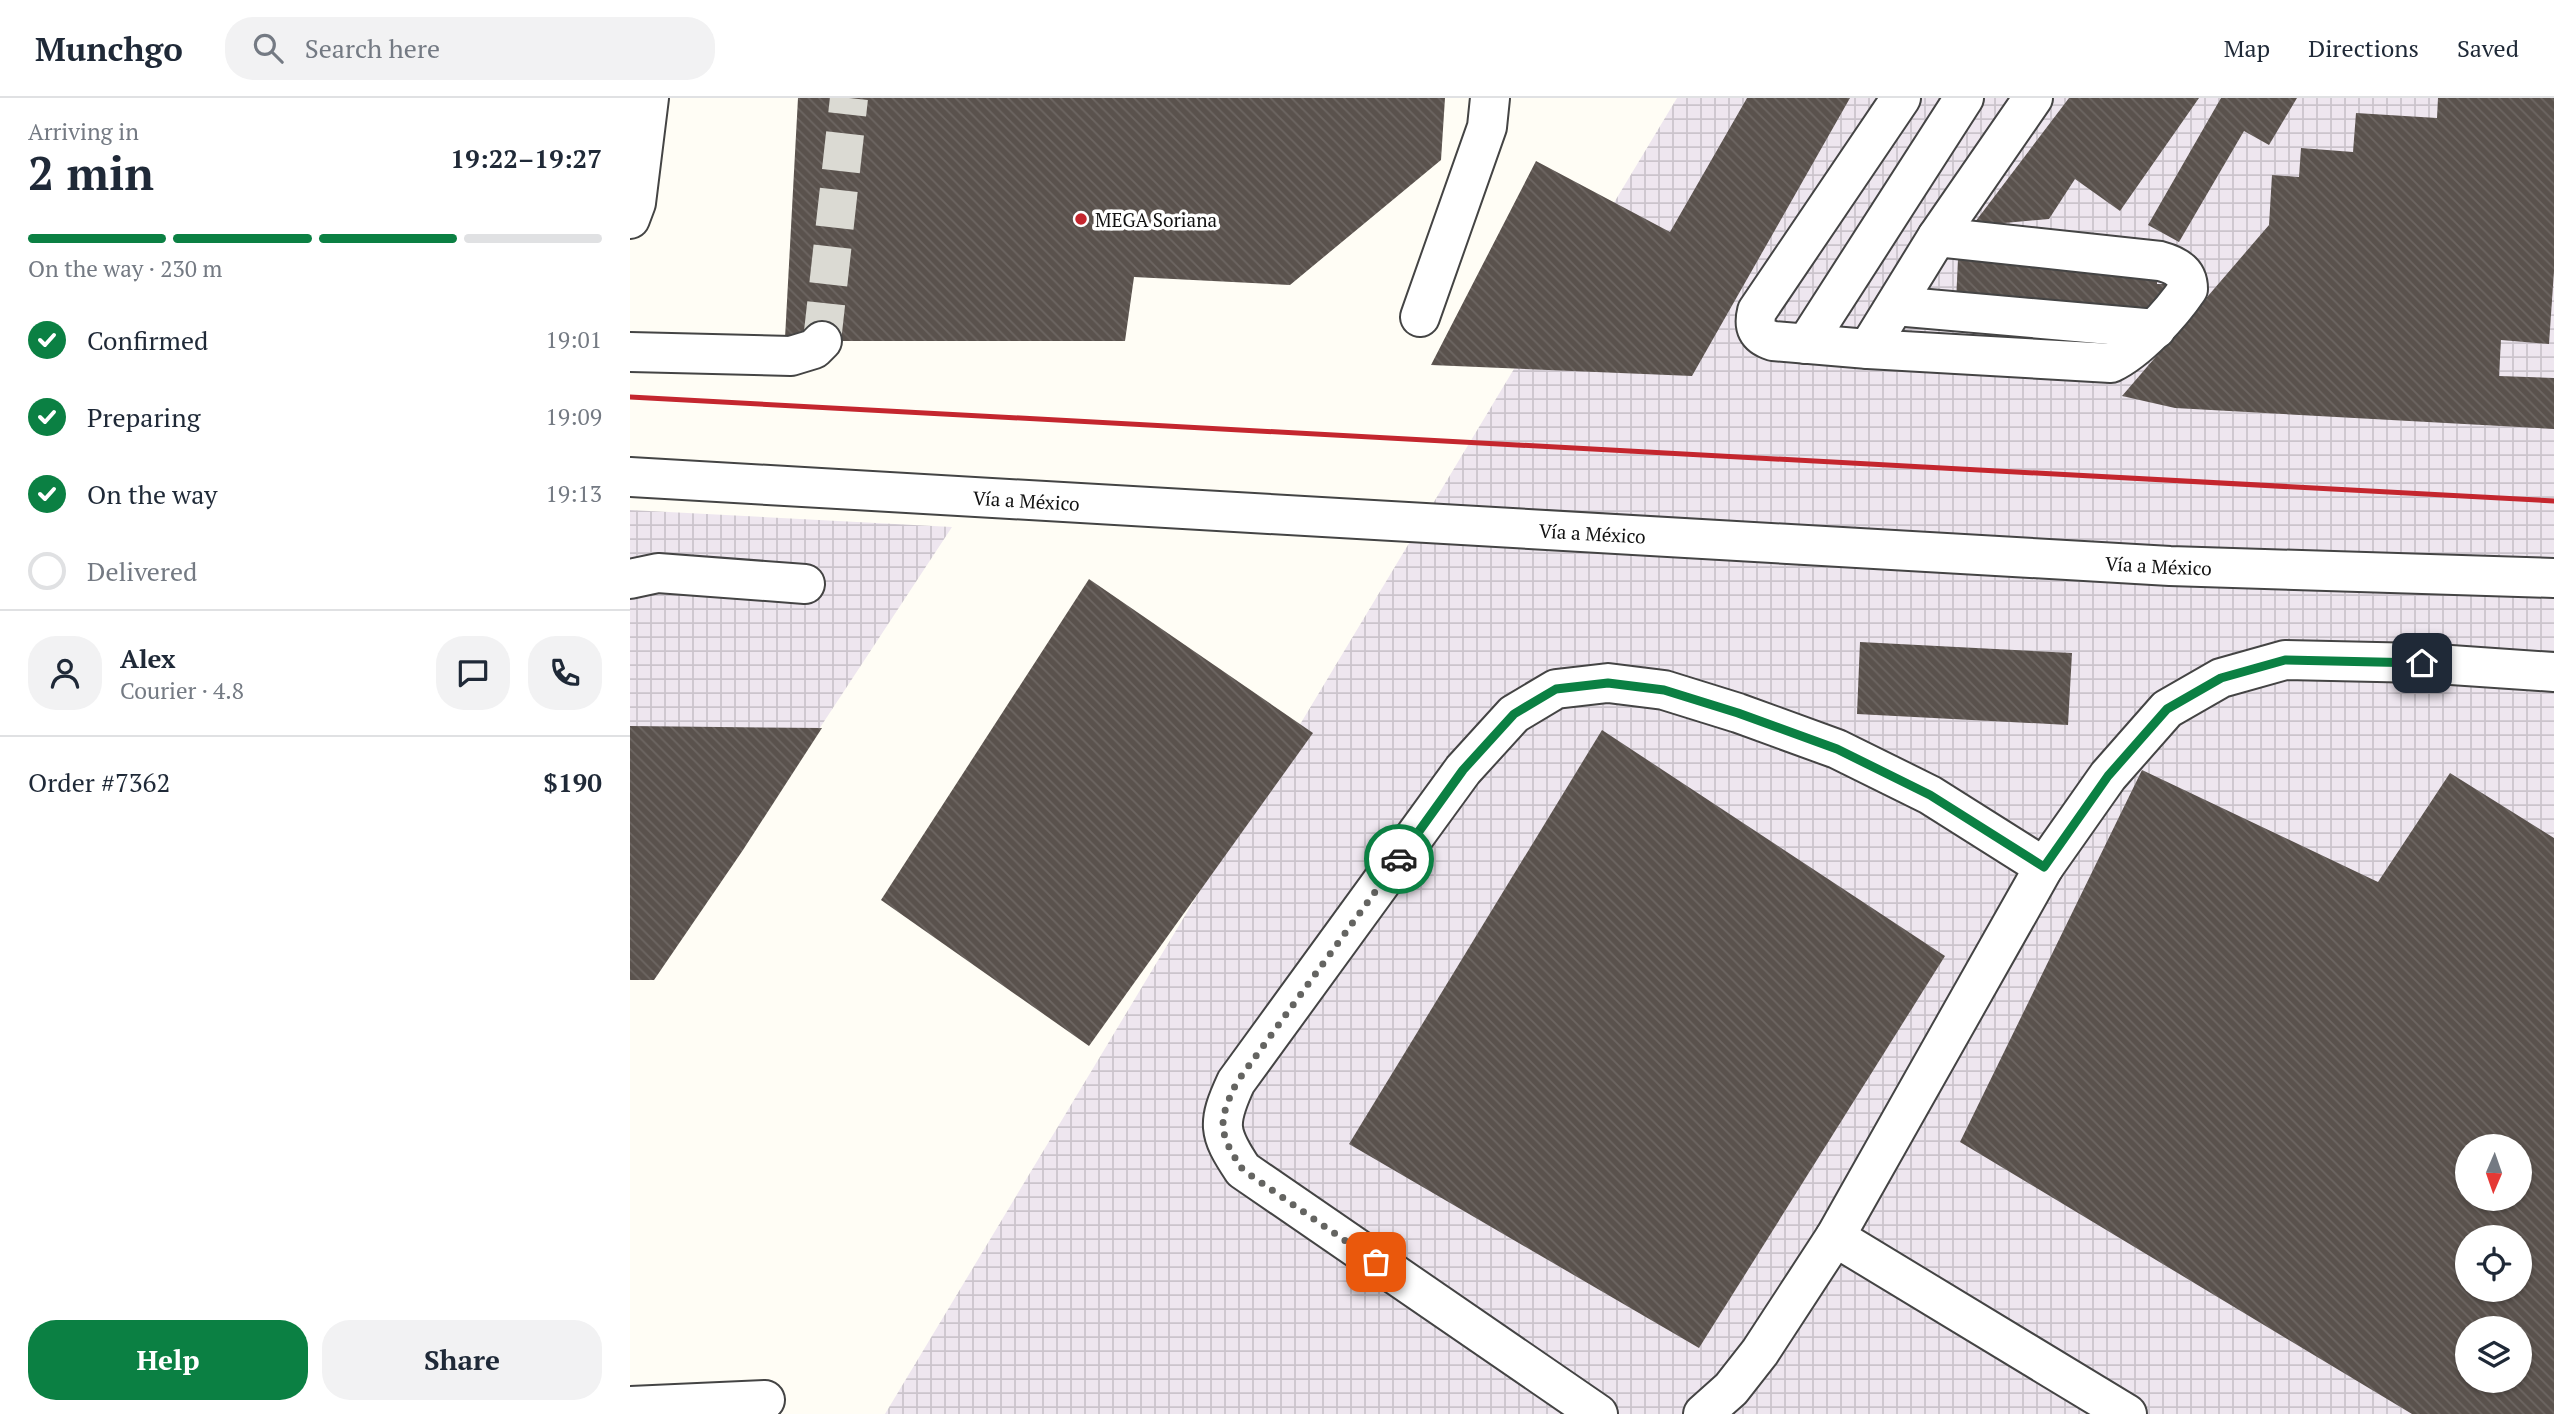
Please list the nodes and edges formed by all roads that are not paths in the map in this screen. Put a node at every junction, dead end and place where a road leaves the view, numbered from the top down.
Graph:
1 (649, 98) edge
2 (1490, 98) edge
3 (1901, 98) edge
4 (1964, 98) edge
5 (2033, 98) edge
6 (630, 219) edge
7 (1937, 237) junction
8 (1895, 306) junction
9 (1420, 317) dead end
10 (2156, 329) junction
11 (822, 341) dead end
12 (1806, 344) junction
13 (1868, 349) junction
14 (630, 352) edge
15 (630, 477) edge
16 (2554, 578) edge
17 (630, 579) edge
18 (805, 584) dead end
19 (2554, 672) edge
20 (2044, 867) junction
21 (1835, 1237) junction
22 (765, 1400) dead end
23 (630, 1406) edge
24 (1598, 1414) edge
25 (1703, 1414) edge
26 (2127, 1414) edge

1 - 6 street
2 - 9 street
3 - 12 street
4 - 12 street
5 - 7 street
7 - 8 street
7 - 10 street
8 - 10 street
8 - 13 street
10 - 13 street
11 - 14 street
12 - 13 street
15 - 16 street, Vía a México
17 - 18 street
19 - 20 street
20 - 21 street
20 - 24 street
21 - 25 street
21 - 26 street
22 - 23 street

